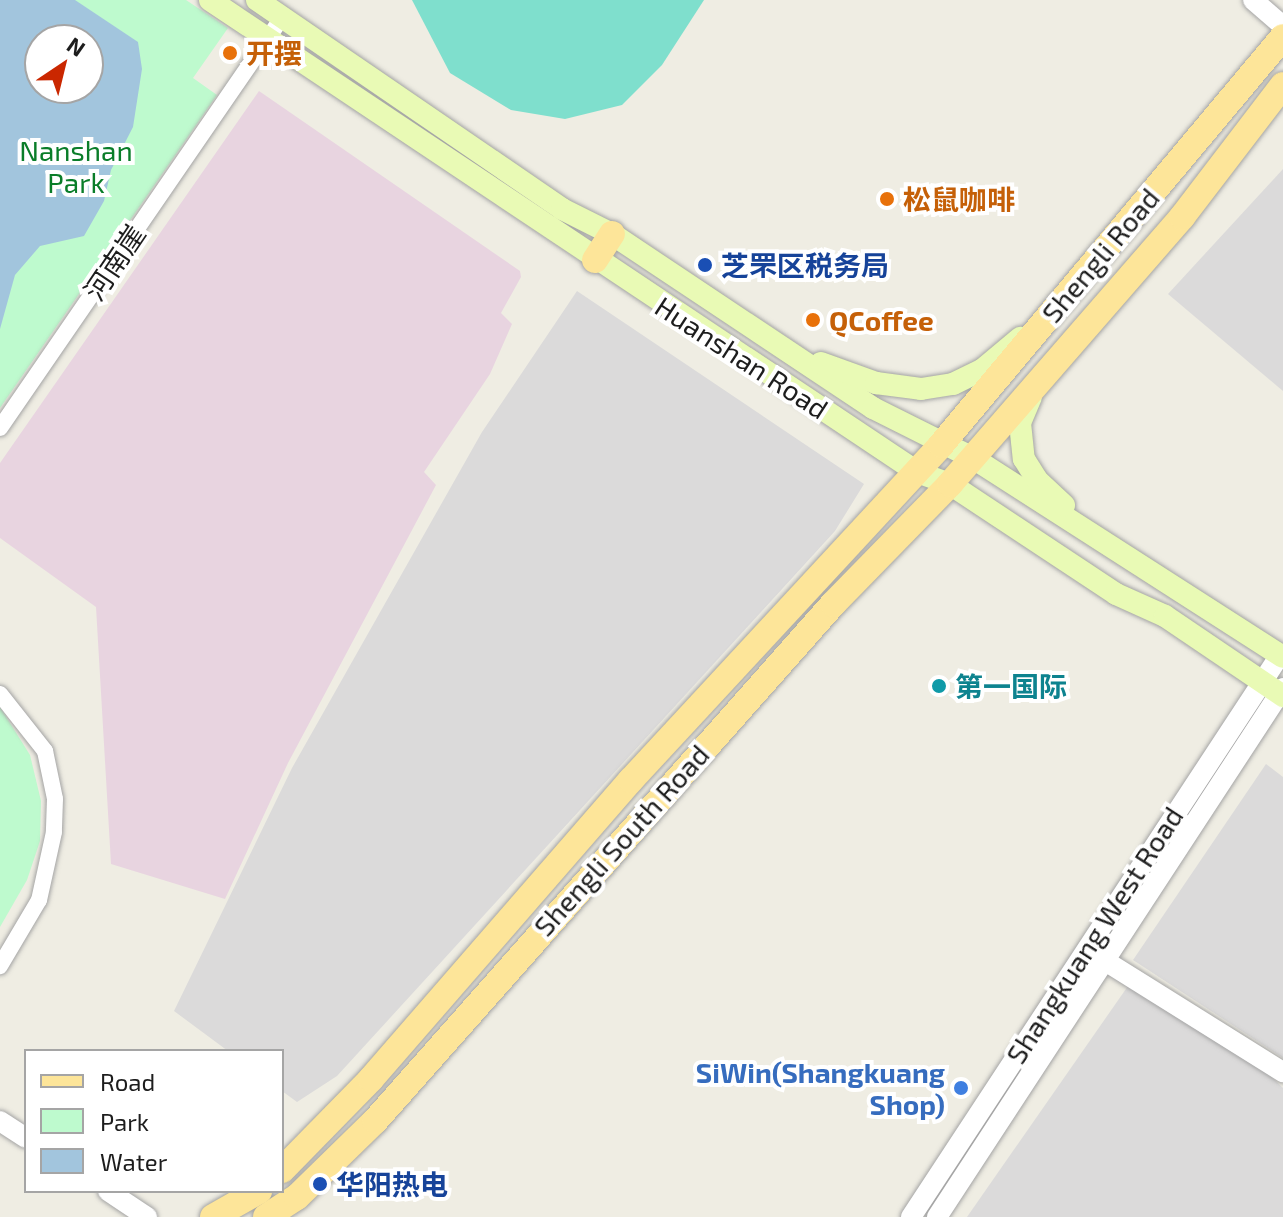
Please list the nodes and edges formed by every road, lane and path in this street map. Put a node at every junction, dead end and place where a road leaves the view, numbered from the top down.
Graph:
1 (210, 0) edge
2 (257, 0) edge
3 (1253, 0) edge
4 (283, 17) junction
5 (1283, 26) edge
6 (1283, 37) edge
7 (268, 38) junction
8 (1283, 85) edge
9 (612, 234) junction
10 (595, 260) junction
11 (1052, 313) junction
12 (766, 336) junction
13 (1042, 378) junction
14 (0, 428) edge
15 (941, 445) junction
16 (973, 458) junction
17 (917, 472) junction
18 (950, 484) junction
19 (1118, 554) junction
20 (1282, 656) edge
21 (1276, 690) edge
22 (0, 694) edge
23 (1083, 948) junction
24 (1103, 959) junction
25 (0, 966) edge
26 (1283, 1072) edge
27 (0, 1121) edge
28 (24, 1137) edge
29 (284, 1168) edge
30 (111, 1193) edge
31 (255, 1193) edge
32 (147, 1217) edge
33 (213, 1217) edge
34 (266, 1217) edge
35 (911, 1217) edge
36 (937, 1217) edge

1 - 7 main road, Huanshan Road
2 - 4 main road, Huanshan Road
3 - 5 street
4 - 7 street, 河南崖
4 - 9 main road, Huanshan Road
6 - 11 main road, Shengli Road
7 - 10 main road, Huanshan Road
7 - 14 street, 河南崖
8 - 13 main road, Shengli Road
9 - 10 main road
9 - 12 main road, Huanshan Road
10 - 17 main road, Huanshan Road
11 - 12 main road
11 - 15 main road, Shengli Road
12 - 15 main road, Huanshan Road
13 - 16 main road, Shengli Road
13 - 19 main road
15 - 16 main road, Huanshan Road
15 - 17 main road, Shengli Road
16 - 18 main road, Shengli South Road
16 - 19 main road, Huanshan Road
17 - 18 main road, Huanshan Road
17 - 29 main road, Shengli South Road
18 - 21 main road, Huanshan Road
18 - 34 main road, Shengli South Road
19 - 20 main road, Huanshan Road
20 - 21 street, Shangkuang West Road
21 - 23 street, Shangkuang West Road
21 - 24 street, Shangkuang West Road
22 - 25 street
23 - 24 street
23 - 35 street, Shangkuang West Road
24 - 26 street
24 - 36 street, Shangkuang West Road
27 - 28 street
30 - 32 street
31 - 33 main road

